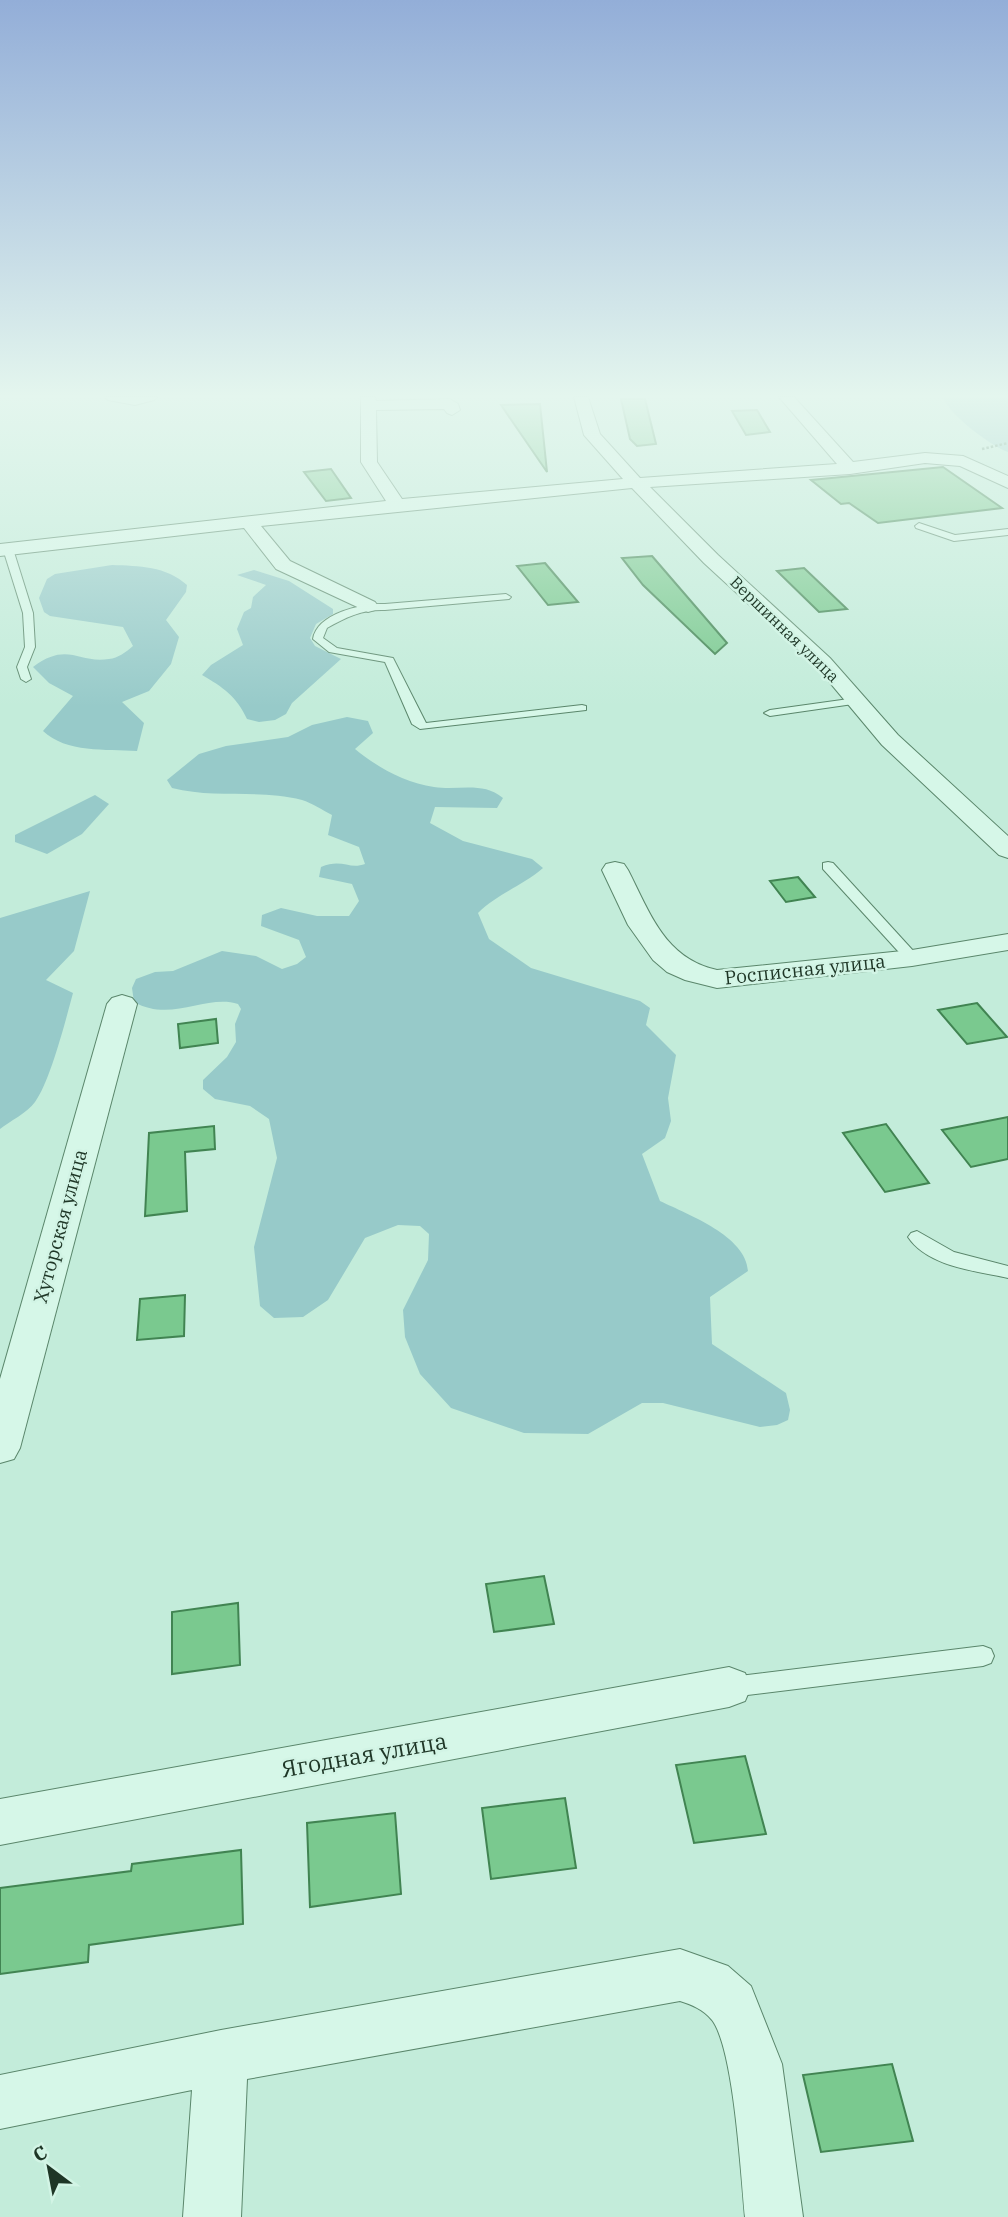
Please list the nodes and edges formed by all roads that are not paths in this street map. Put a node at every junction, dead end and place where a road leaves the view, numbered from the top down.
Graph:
1 (394, 500) edge
2 (446, 500) edge
3 (653, 500) edge
4 (397, 505) junction
5 (248, 521) junction
6 (919, 526) dead end
7 (1008, 532) edge
8 (4, 550) edge
9 (506, 597) dead end
10 (368, 606) junction
11 (26, 678) dead end
12 (856, 701) junction
13 (582, 708) dead end
14 (769, 713) dead end
15 (1008, 850) edge
16 (828, 866) dead end
17 (615, 870) dead end
18 (1008, 942) edge
19 (912, 958) junction
20 (122, 1004) dead end
21 (917, 1237) dead end
22 (1008, 1272) edge
23 (0, 1448) edge
24 (983, 1656) dead end
25 (729, 1687) joint
26 (0, 1822) edge
27 (221, 2057) junction
28 (0, 2102) edge
29 (213, 2210) edge
30 (774, 2217) edge

1 - 4 street
2 - 4 street
3 - 12 street, Вершинная улица
4 - 5 street
5 - 8 street
5 - 10 street
6 - 7 lane
8 - 11 lane
9 - 10 lane
10 - 13 lane
12 - 14 lane
12 - 15 street, Вершинная улица
16 - 19 lane
17 - 19 street, Росписная улица
18 - 19 street, Росписная улица
20 - 23 street, Хуторская улица
21 - 22 lane
24 - 25 lane
25 - 26 street, Ягодная улица
27 - 28 street
27 - 29 street
27 - 30 street

